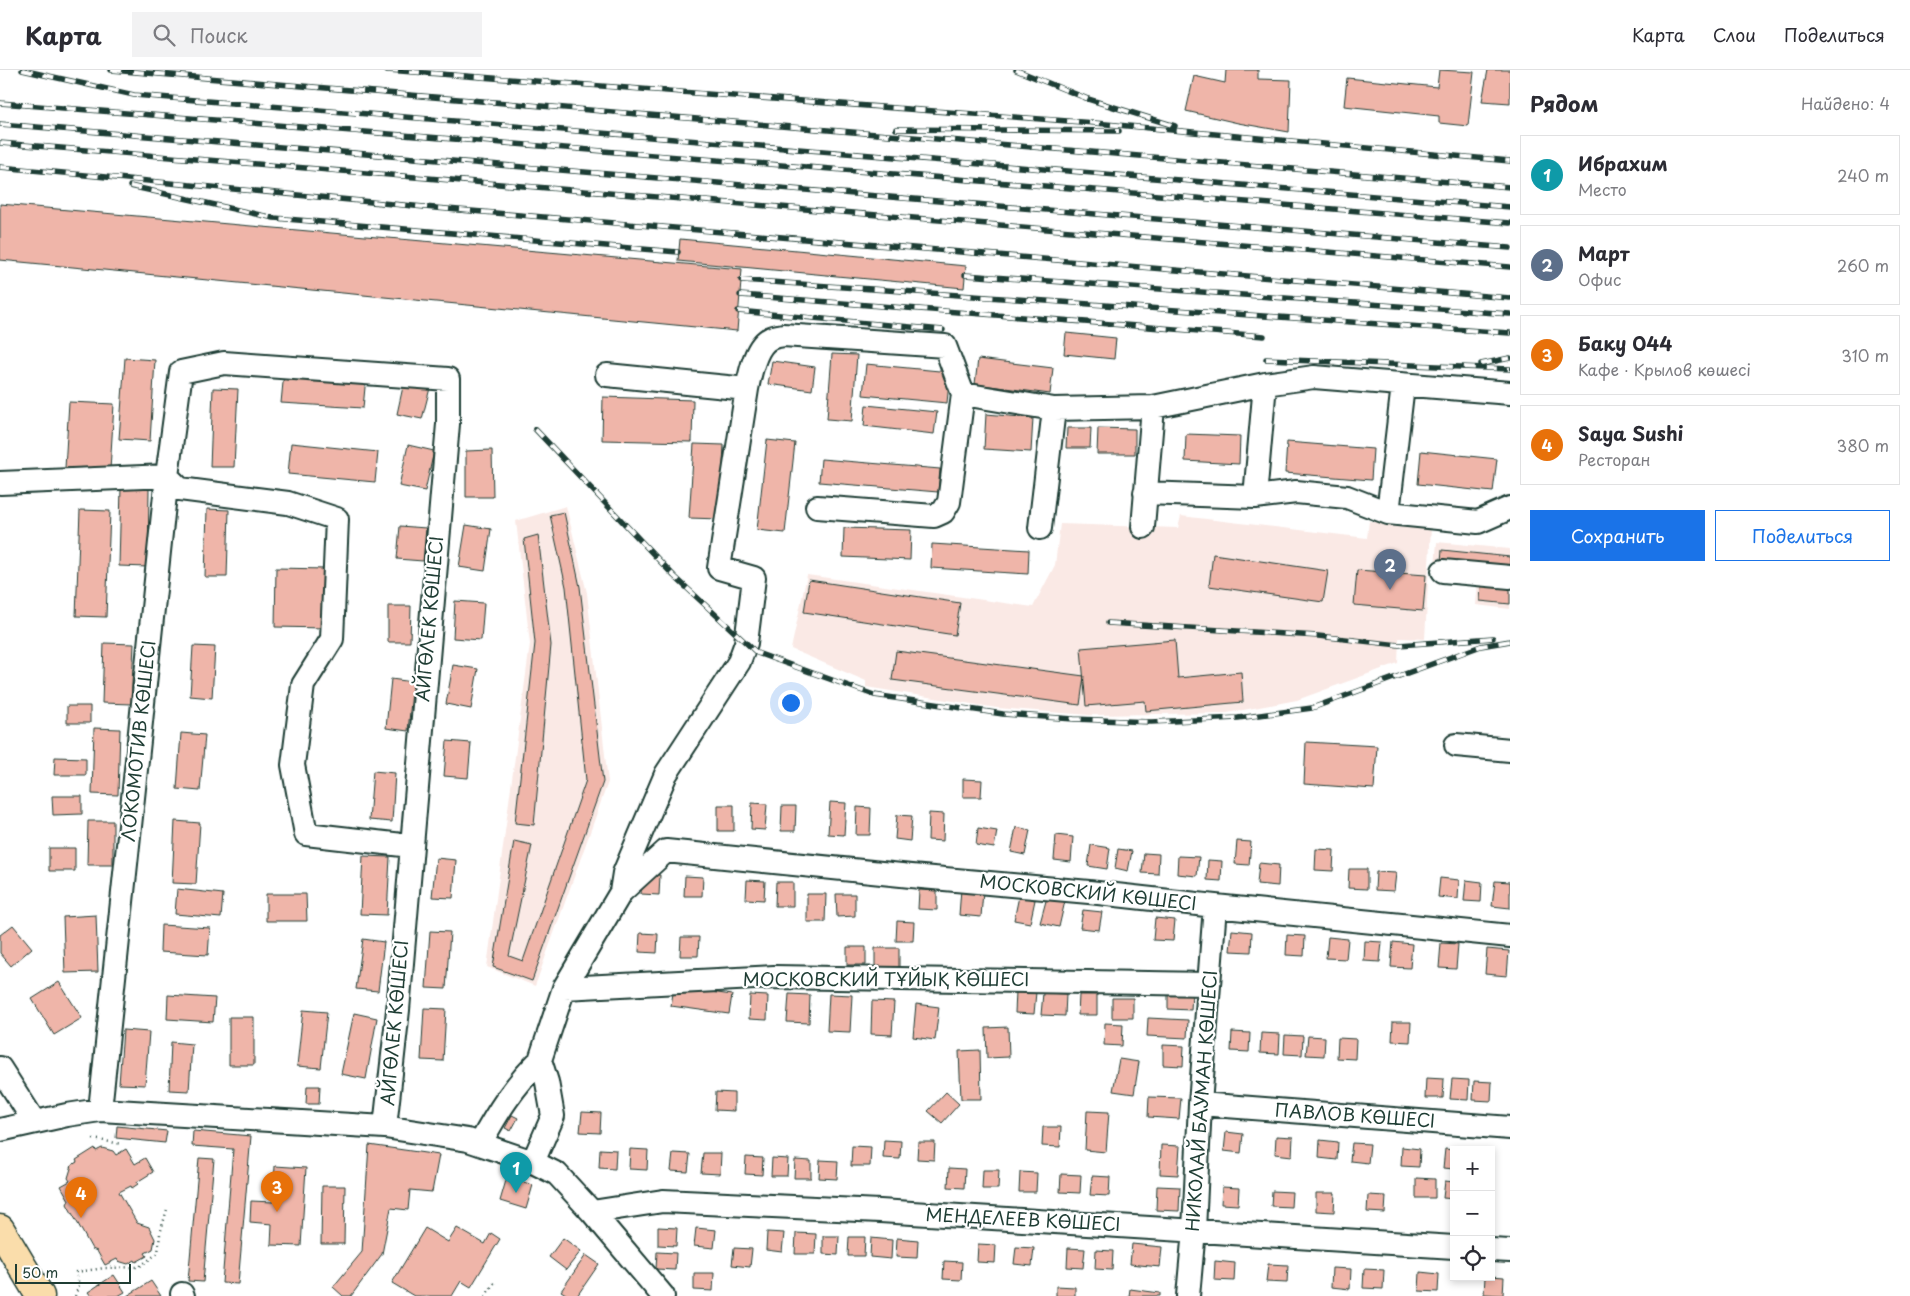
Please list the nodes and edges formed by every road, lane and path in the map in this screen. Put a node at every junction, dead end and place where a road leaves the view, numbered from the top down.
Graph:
1 (181, 372) joint
2 (607, 375) dead end
3 (1265, 384) junction
4 (1403, 385) junction
5 (747, 389) junction
6 (1510, 392) edge
7 (963, 394) junction
8 (1153, 407) junction
9 (1054, 409) junction
10 (167, 476) junction
11 (0, 484) edge
12 (1145, 493) junction
13 (1255, 497) junction
14 (818, 507) dead end
15 (1510, 508) edge
16 (1388, 513) junction
17 (1143, 527) dead end
18 (1040, 528) dead end
19 (1443, 571) dead end
20 (1510, 577) edge
21 (1456, 745) dead end
22 (1510, 750) edge
23 (411, 846) junction
24 (621, 892) junction
25 (1215, 906) junction
26 (1510, 936) edge
27 (1209, 984) junction
28 (564, 988) junction
29 (540, 1060) junction
30 (0, 1068) edge
31 (1200, 1104) junction
32 (100, 1110) junction
33 (34, 1121) junction
34 (386, 1127) junction
35 (1510, 1128) edge
36 (0, 1130) edge
37 (93, 1139) dead end
38 (122, 1144) dead end
39 (480, 1144) junction
40 (533, 1162) junction
41 (167, 1209) dead end
42 (592, 1212) junction
43 (0, 1229) edge
44 (1194, 1230) junction
45 (1450, 1247) edge
46 (1495, 1250) edge
47 (1510, 1251) edge
48 (495, 1282) dead end
49 (40, 1296) edge
50 (75, 1296) edge
51 (485, 1296) edge
52 (663, 1296) edge
53 (1188, 1296) edge

1 - 10 street, ЛОКОМОТИВ КӨШЕСІ
1 - 23 street, АЙГӨЛЕК КӨШЕСІ
2 - 5 street
3 - 4 street
3 - 8 street
3 - 13 street
4 - 6 street
4 - 16 street
5 - 7 street
5 - 24 street
7 - 9 street
7 - 14 street
8 - 9 street
8 - 12 street
9 - 18 street
10 - 11 street
10 - 23 street
10 - 32 street, ЛОКОМОТИВ КӨШЕСІ
12 - 13 street
12 - 17 street
13 - 16 street
15 - 16 street
19 - 20 street
21 - 22 street
23 - 34 street, АЙГӨЛЕК КӨШЕСІ
24 - 25 street, МОСКОВСКИЙ КӨШЕСІ
24 - 28 street
25 - 26 street, МОСКОВСКИЙ КӨШЕСІ
25 - 27 street, НИКОЛАЙ БАУМАН КӨШЕСІ
27 - 28 street, МОСКОВСКИЙ ТҰЙЫҚ КӨШЕСІ
27 - 31 street, НИКОЛАЙ БАУМАН КӨШЕСІ
28 - 29 street
29 - 39 street
29 - 40 street
30 - 33 street
31 - 35 street, ПАВЛОВ КӨШЕСІ
31 - 44 street, НИКОЛАЙ БАУМАН КӨШЕСІ
32 - 33 street
32 - 34 street
33 - 36 street
34 - 39 street
37 - 38 path
39 - 40 street
40 - 42 street
41 - 50 path
42 - 44 street, МЕНДЕЛЕЕВ КӨШЕСІ
42 - 52 street
43 - 49 main road
44 - 45 street, МЕНДЕЛЕЕВ КӨШЕСІ
44 - 53 street, НИКОЛАЙ БАУМАН КӨШЕСІ
46 - 47 street
48 - 51 path

